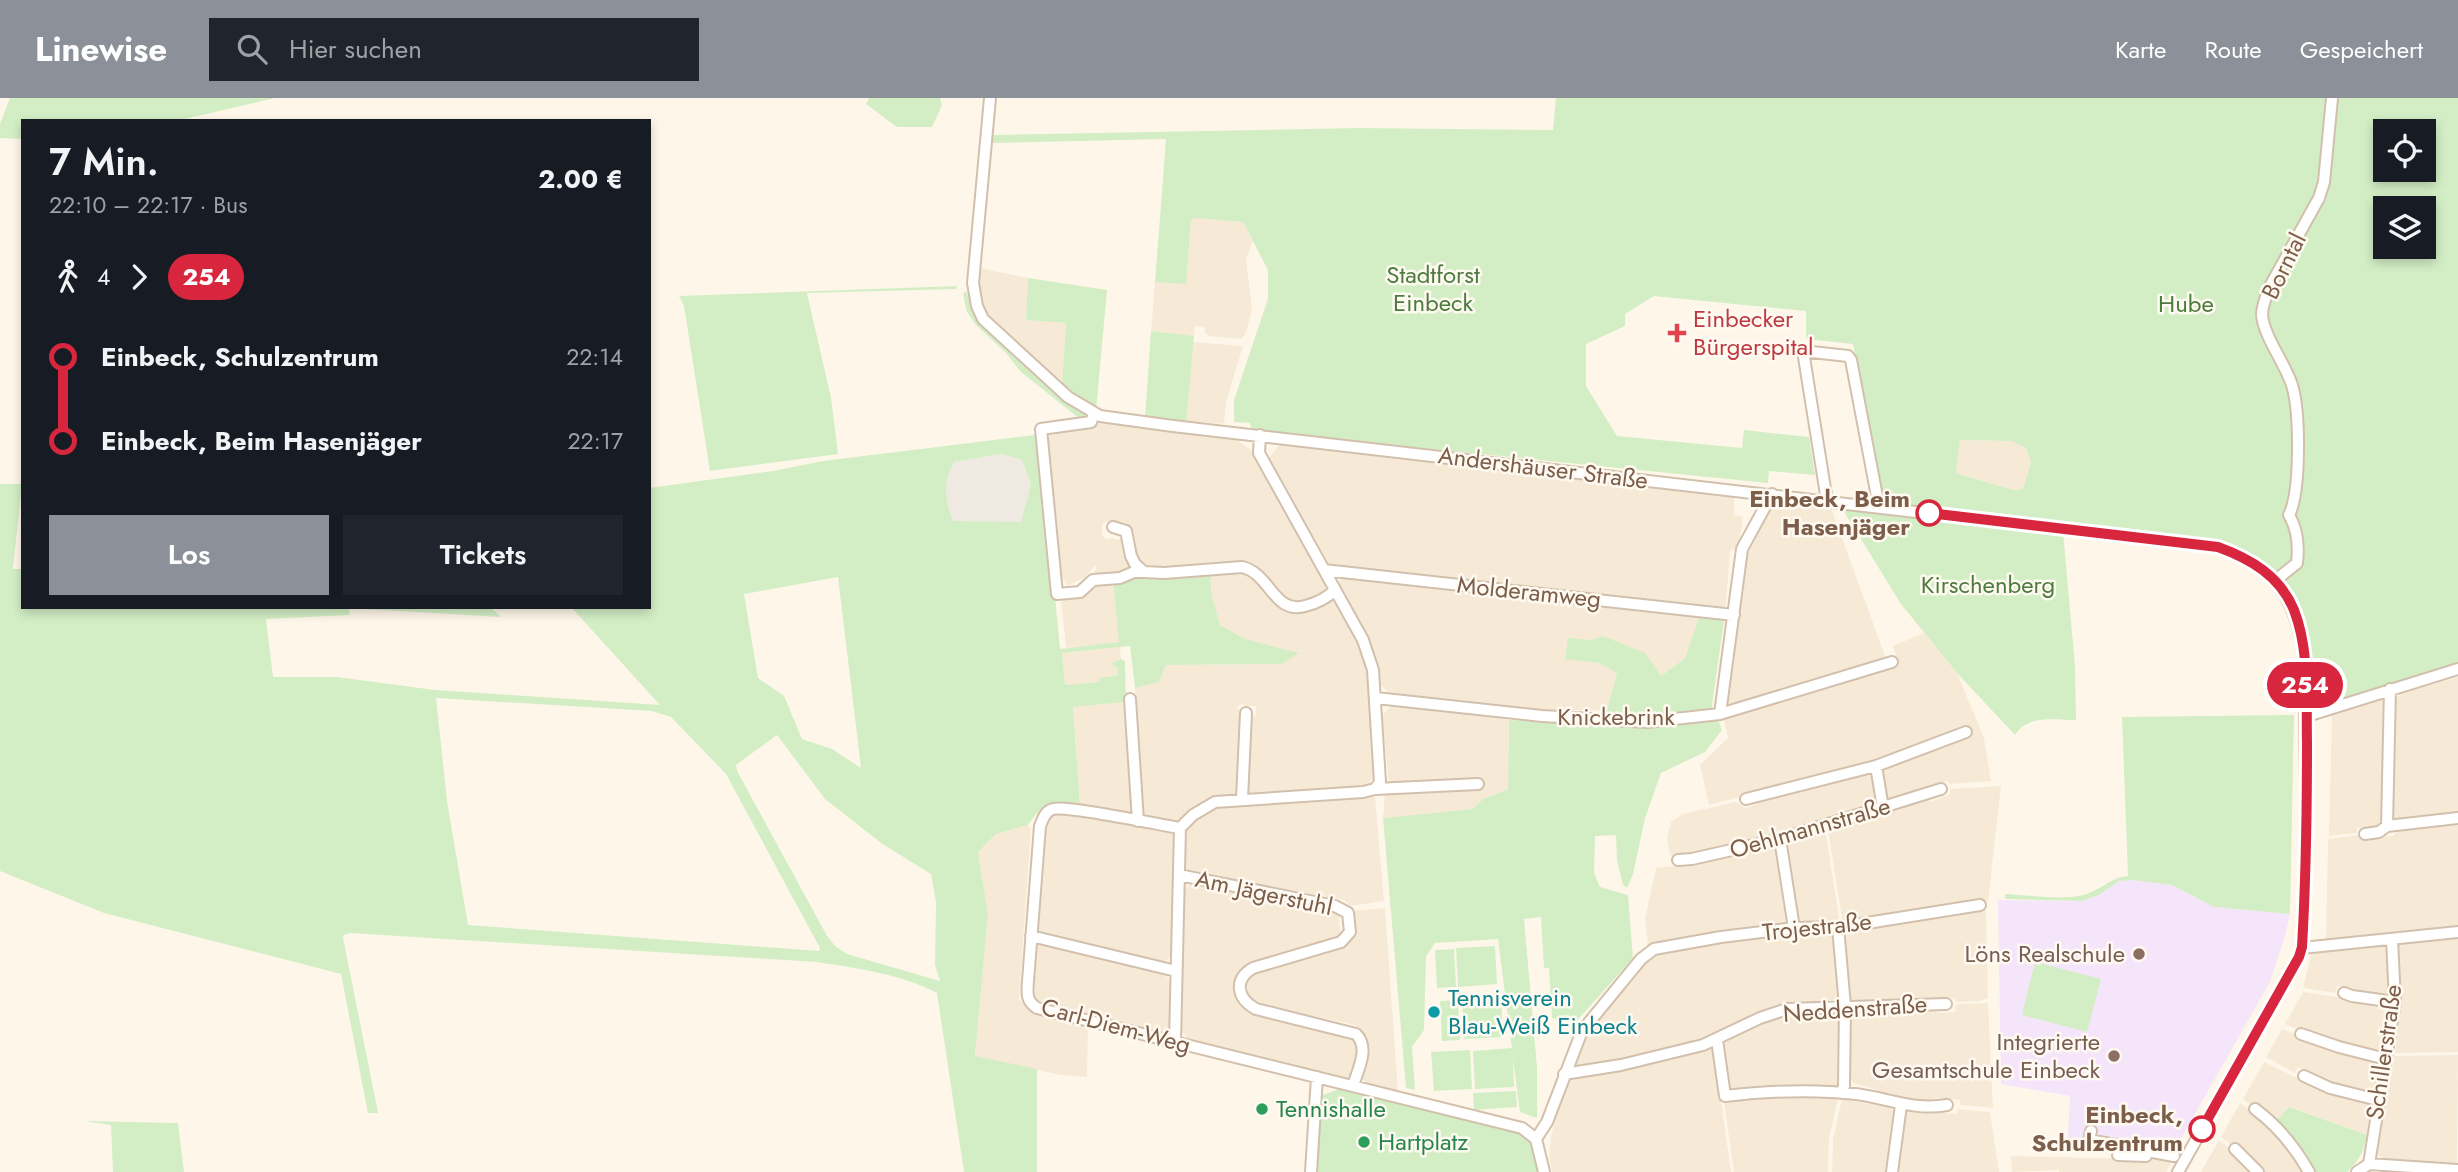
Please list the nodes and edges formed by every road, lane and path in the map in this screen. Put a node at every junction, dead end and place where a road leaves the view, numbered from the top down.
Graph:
1 (990, 98) edge
2 (2332, 98) edge
3 (1094, 414) junction
4 (1260, 435) junction
5 (1772, 494) junction
6 (1827, 501) junction
7 (1879, 507) junction
8 (1113, 527) dead end
9 (1324, 569) junction
10 (1144, 572) junction
11 (2276, 580) junction
12 (1335, 590) junction
13 (1734, 615) junction
14 (1892, 662) dead end
15 (2458, 669) edge
16 (2390, 689) junction
17 (1376, 698) junction
18 (1130, 699) dead end
19 (1246, 713) dead end
20 (1720, 714) junction
21 (2307, 716) junction
22 (1966, 732) dead end
23 (1876, 766) junction
24 (1478, 784) dead end
25 (1378, 785) junction
26 (1941, 789) dead end
27 (1242, 799) junction
28 (1746, 799) dead end
29 (1883, 808) junction
30 (2458, 818) edge
31 (1138, 821) junction
32 (2386, 826) junction
33 (1180, 828) junction
34 (2365, 834) dead end
35 (1780, 839) junction
36 (1678, 860) dead end
37 (1179, 875) junction
38 (1980, 905) dead end
39 (1838, 927) junction
40 (1794, 928) junction
41 (2458, 932) edge
42 (1031, 936) junction
43 (2392, 939) junction
44 (2302, 947) junction
45 (1176, 971) junction
46 (2344, 993) dead end
47 (2395, 1002) junction
48 (1946, 1004) dead end
49 (1845, 1006) junction
50 (2301, 1034) dead end
51 (1717, 1040) junction
52 (1175, 1042) junction
53 (2386, 1059) junction
54 (1564, 1074) junction
55 (2304, 1076) dead end
56 (1317, 1077) junction
57 (1353, 1086) junction
58 (1842, 1093) junction
59 (2378, 1100) junction
60 (1901, 1105) junction
61 (1947, 1105) dead end
62 (2255, 1109) dead end
63 (2091, 1131) dead end
64 (1536, 1139) junction
65 (2235, 1149) dead end
66 (2132, 1152) junction
67 (2118, 1156) dead end
68 (2187, 1156) junction
69 (2369, 1164) junction
70 (2458, 1170) edge
71 (2437, 1171) edge
72 (1311, 1172) edge
73 (1544, 1172) edge
74 (1892, 1172) edge
75 (2178, 1172) edge
76 (2258, 1172) edge
77 (2309, 1172) edge
78 (2357, 1172) edge

1 - 3 street
2 - 11 street, Borntal
3 - 4 street, Andershäuser Straße
3 - 10 street
4 - 5 street, Andershäuser Straße
4 - 9 street
5 - 6 street, Andershäuser Straße
5 - 13 street
6 - 7 street, Andershäuser Straße
6 - 7 street
7 - 11 street, Andershäuser Straße
8 - 10 street
9 - 12 street
9 - 13 street, Molderamweg
10 - 12 street
11 - 21 street, Andershäuser Straße
12 - 17 street
13 - 20 street
14 - 20 street, Knickebrink
15 - 16 street
16 - 21 street
16 - 32 street
17 - 20 street, Knickebrink
17 - 25 street
18 - 31 street
19 - 27 street
21 - 44 street, Andershäuser Straße
22 - 23 street
23 - 28 street
23 - 29 street
24 - 25 street
25 - 27 street
26 - 29 street, Oehlmannstraße
27 - 33 street
29 - 35 street, Oehlmannstraße
30 - 32 street
31 - 33 street, Carl-Diem-Weg
31 - 42 street, Carl-Diem-Weg
32 - 34 street
33 - 37 street
35 - 36 street, Oehlmannstraße
35 - 40 street
37 - 45 street
37 - 57 street, Am Jägerstuhl
38 - 39 street, Trojestraße
39 - 40 street, Trojestraße
39 - 49 street
40 - 54 street, Trojestraße
41 - 43 street
42 - 45 street
42 - 52 street, Carl-Diem-Weg
43 - 44 street
43 - 47 street, Schillerstraße
44 - 68 street
45 - 52 street
46 - 47 street
47 - 53 street, Schillerstraße
48 - 49 street, Neddenstraße
49 - 51 street, Neddenstraße
49 - 58 street
50 - 53 street
51 - 54 street, Neddenstraße
51 - 58 street
52 - 56 street, Carl-Diem-Weg
53 - 59 street, Schillerstraße
54 - 64 street
55 - 59 street
56 - 57 street, Carl-Diem-Weg
56 - 72 street
57 - 64 street, Carl-Diem-Weg
58 - 60 street
59 - 69 street, Schillerstraße
60 - 61 street
60 - 74 street
62 - 77 street
63 - 66 street
64 - 73 street
65 - 76 street
66 - 67 street
66 - 68 street
68 - 75 street
69 - 71 street
69 - 78 street
70 - 71 street

